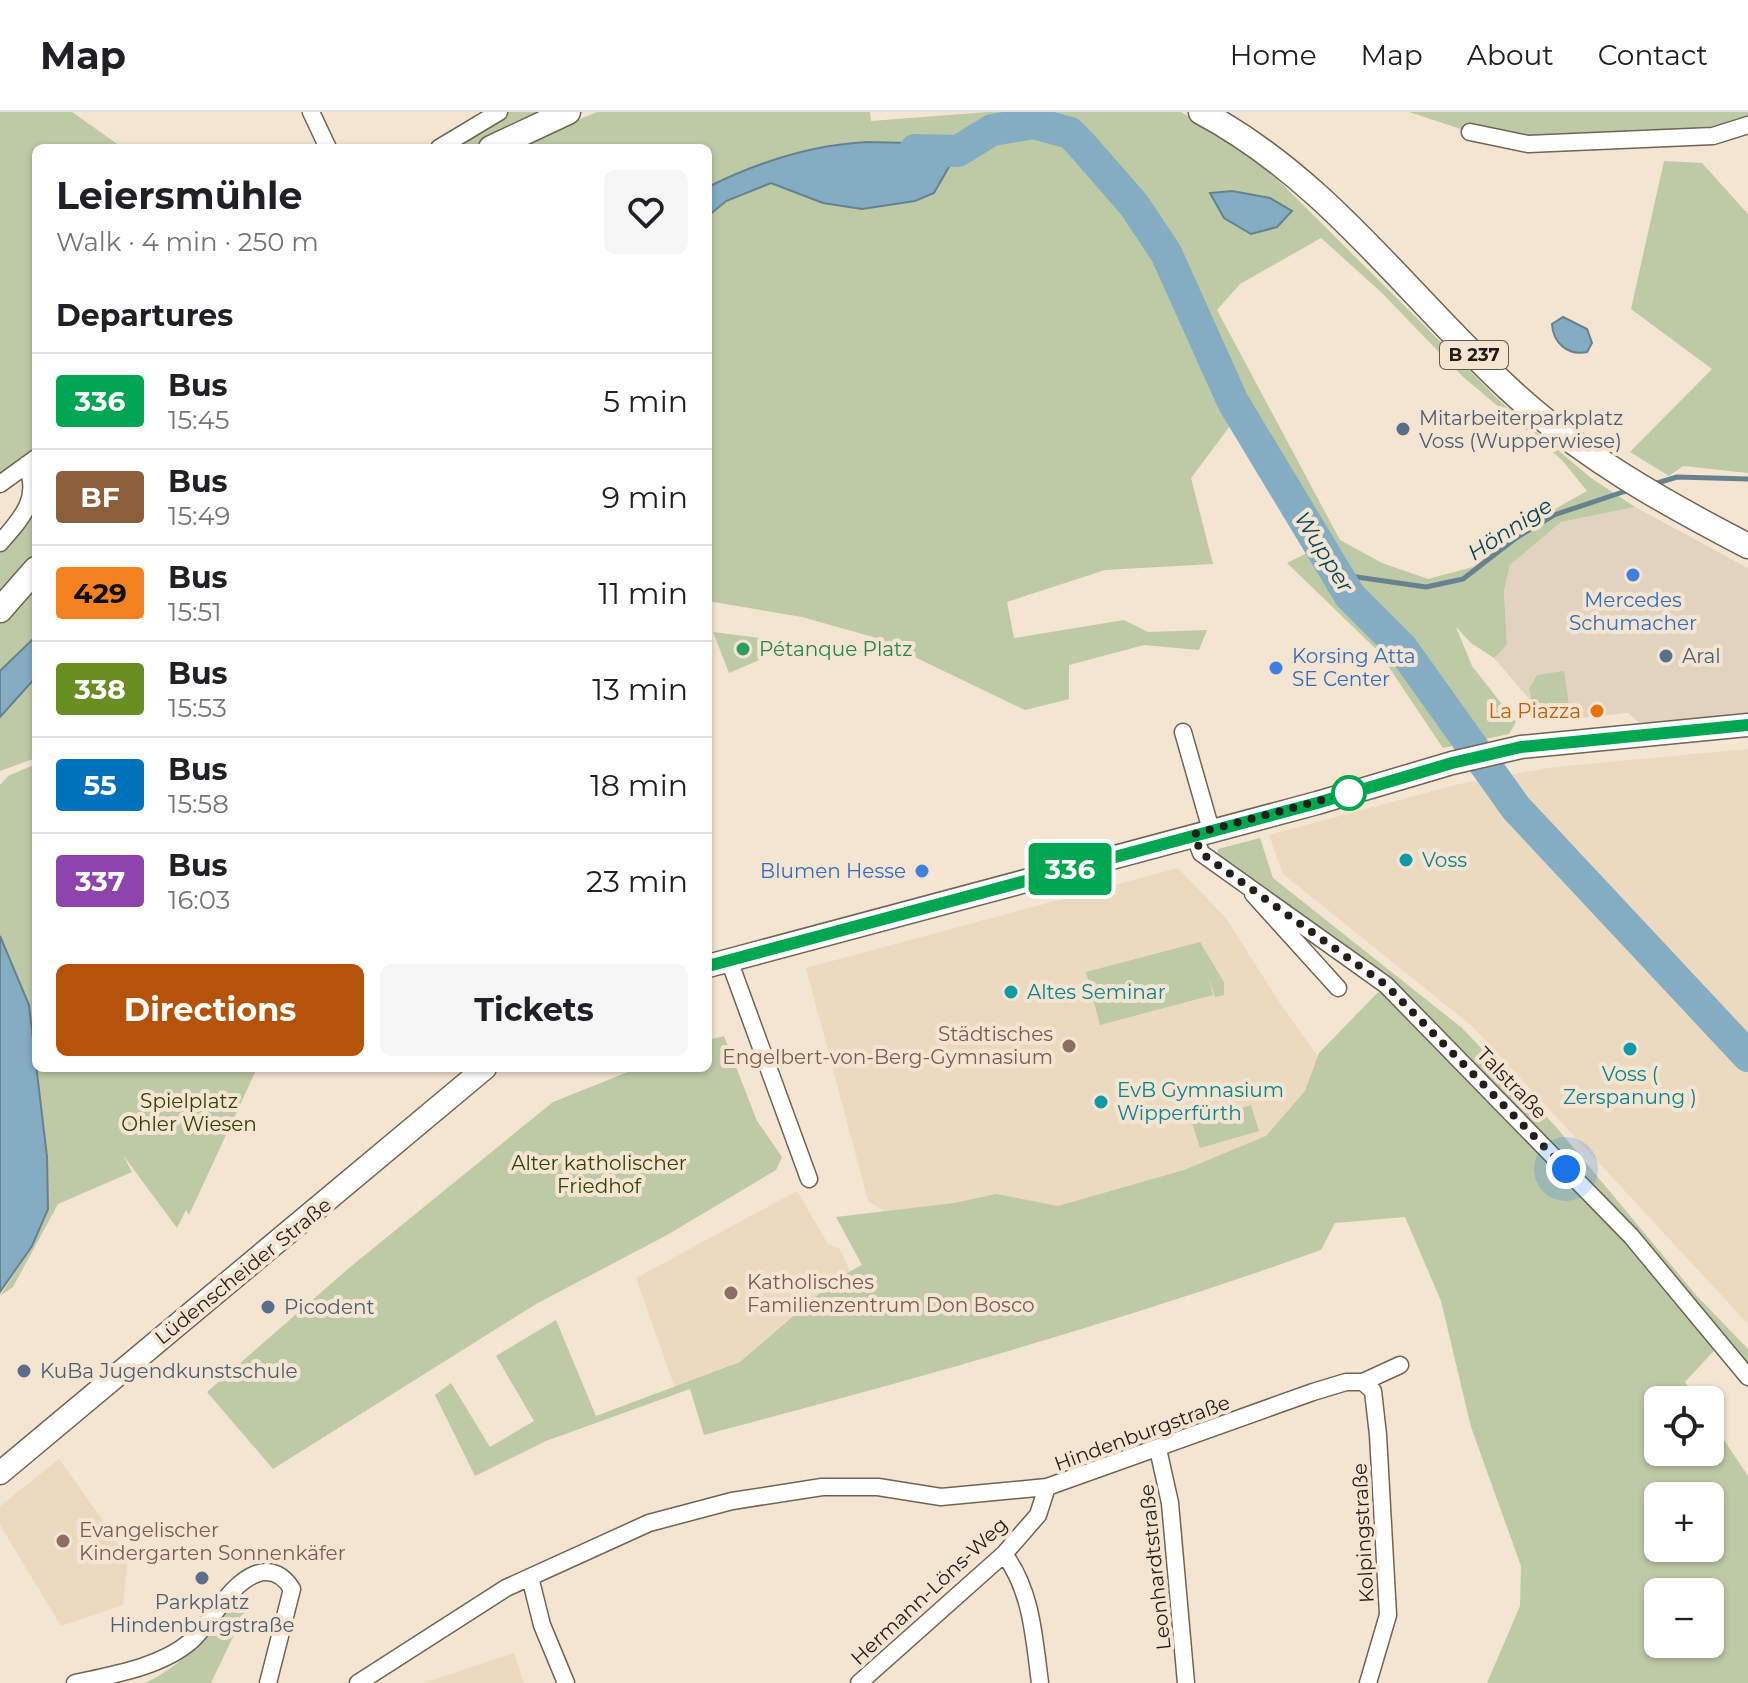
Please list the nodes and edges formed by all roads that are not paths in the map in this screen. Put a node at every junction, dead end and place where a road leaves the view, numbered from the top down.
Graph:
1 (311, 112) edge
2 (499, 112) edge
3 (568, 112) edge
4 (1201, 112) edge
5 (1748, 125) edge
6 (1470, 132) dead end
7 (326, 144) edge
8 (446, 144) edge
9 (500, 144) edge
10 (31, 461) edge
11 (0, 484) edge
12 (0, 543) edge
13 (1748, 546) edge
14 (32, 574) edge
15 (0, 610) edge
16 (1748, 725) edge
17 (1183, 732) dead end
18 (1202, 832) junction
19 (1248, 886) junction
20 (718, 963) edge
21 (1338, 988) dead end
22 (480, 1072) edge
23 (809, 1179) dead end
24 (1400, 1365) dead end
25 (1748, 1377) edge
26 (1363, 1382) junction
27 (1158, 1449) junction
28 (0, 1473) edge
29 (1047, 1487) junction
30 (1004, 1554) junction
31 (530, 1577) junction
32 (75, 1683) edge
33 (268, 1683) edge
34 (358, 1683) edge
35 (566, 1683) edge
36 (859, 1683) edge
37 (1040, 1683) edge
38 (1186, 1683) edge
39 (1368, 1683) edge

1 - 7 street
2 - 8 street
3 - 9 main road
4 - 13 main road, B 237
5 - 6 street
10 - 11 street
10 - 12 street
14 - 15 main road
16 - 18 main road
17 - 18 street
18 - 19 street, Talstraße
18 - 20 main road
19 - 21 street, Talstraße
19 - 25 street, Talstraße
20 - 23 street
22 - 28 main road, Lüdenscheider Straße
24 - 26 street, Hindenburgstraße
26 - 27 street, Hindenburgstraße
26 - 39 street, Kolpingstraße
27 - 29 street, Hindenburgstraße
27 - 38 street, Leonhardtstraße
29 - 30 street, Hermann-Löns-Weg
29 - 31 street, Hindenburgstraße
30 - 36 street, Hermann-Löns-Weg
30 - 37 street
31 - 34 street, Hindenburgstraße
31 - 35 street
32 - 33 street

